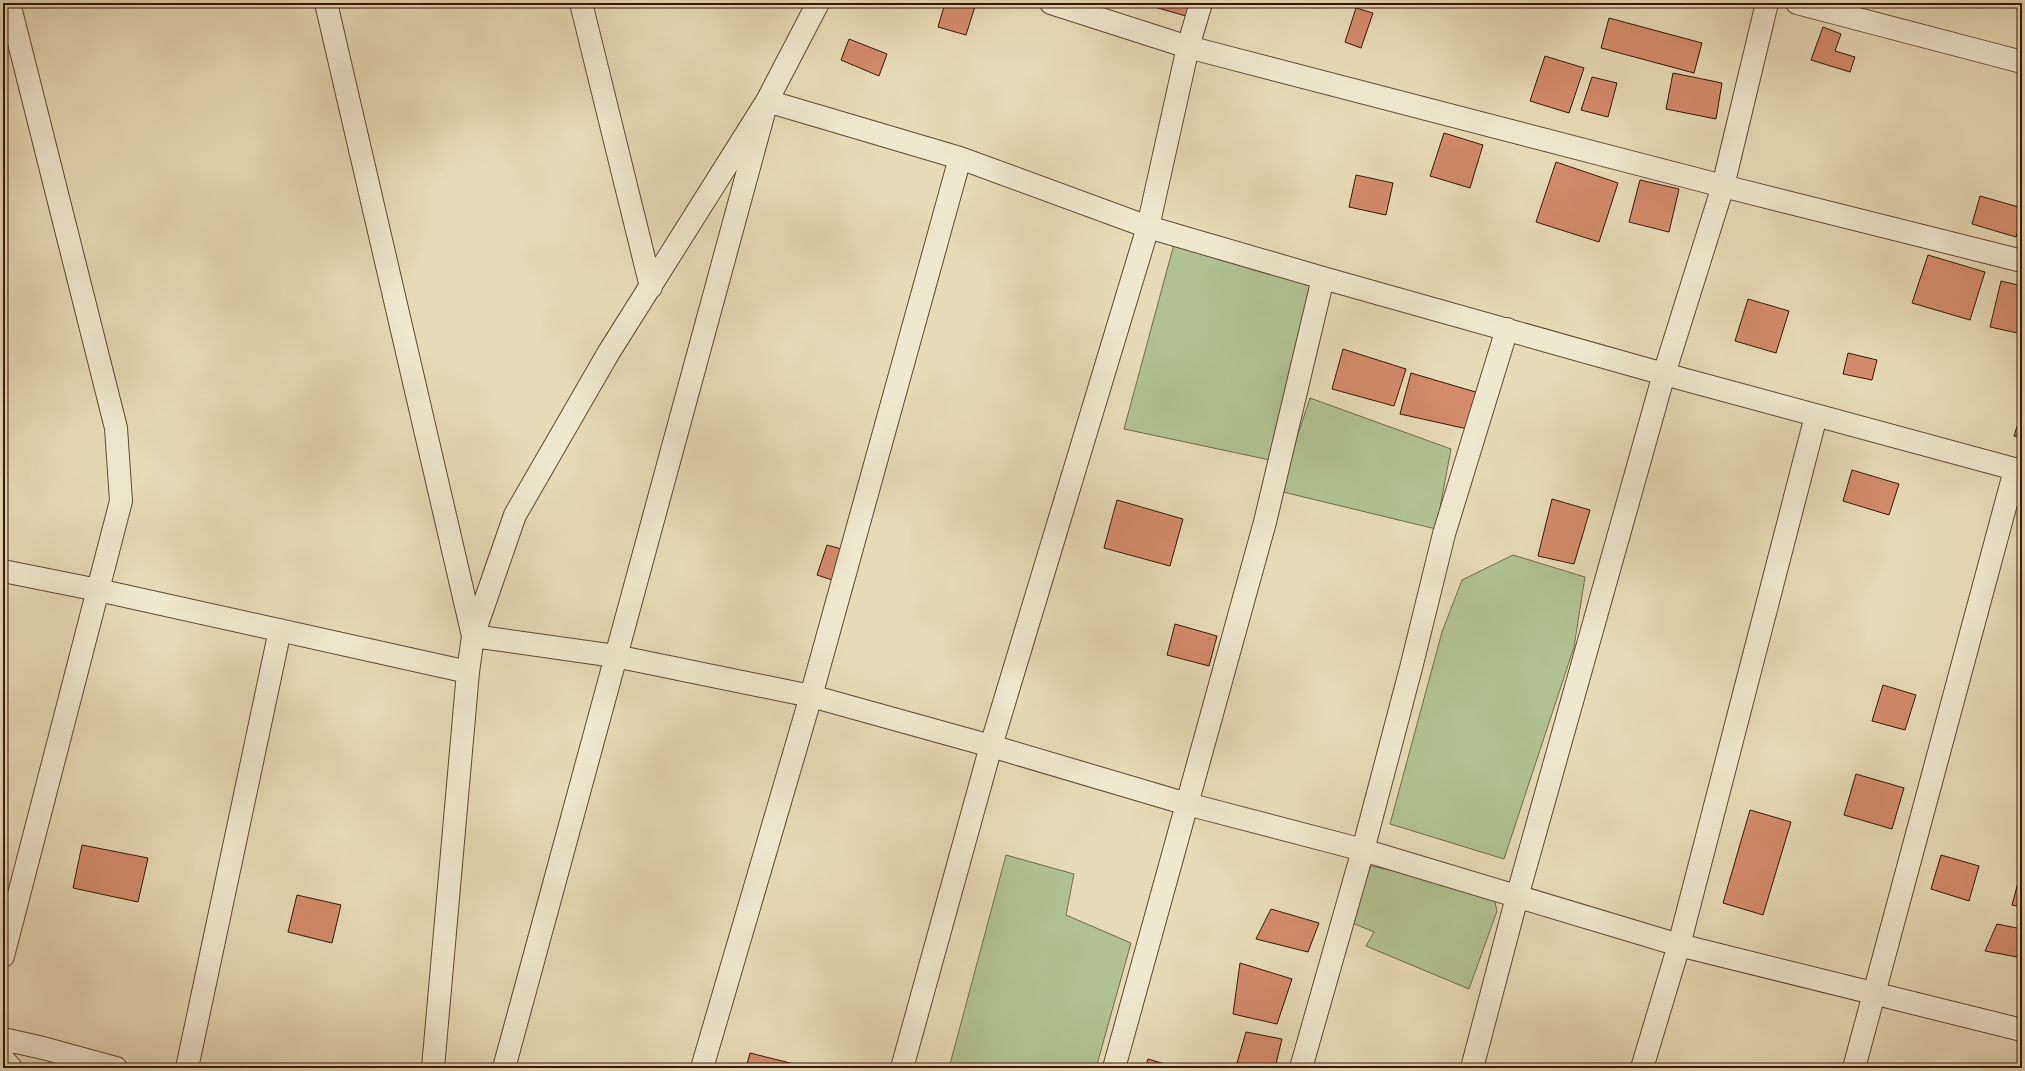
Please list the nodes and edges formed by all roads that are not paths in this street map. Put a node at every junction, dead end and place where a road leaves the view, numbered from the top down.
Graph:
1 (9, 3) edge
2 (326, 3) edge
3 (581, 3) edge
4 (818, 3) edge
5 (1050, 3) edge
6 (1201, 3) edge
7 (1767, 3) edge
8 (1797, 3) edge
9 (1188, 47) junction
10 (2022, 62) edge
11 (767, 101) junction
12 (960, 158) junction
13 (1723, 186) junction
14 (1148, 226) junction
15 (2022, 261) edge
16 (1323, 278) junction
17 (651, 287) junction
18 (1507, 329) junction
19 (1664, 374) junction
20 (1816, 416) junction
21 (2019, 470) edge
22 (3, 571) edge
23 (98, 590) junction
24 (280, 630) junction
25 (473, 636) junction
26 (615, 656) junction
27 (468, 672) junction
28 (811, 696) junction
29 (991, 746) junction
30 (1187, 804) junction
31 (1363, 850) junction
32 (1517, 897) junction
33 (1679, 945) junction
34 (3, 956) edge
35 (1875, 993) junction
36 (2022, 1030) edge
37 (3, 1039) edge
38 (3, 1060) edge
39 (11, 1068) edge
40 (116, 1068) edge
41 (187, 1068) edge
42 (433, 1068) edge
43 (504, 1068) edge
44 (702, 1068) edge
45 (902, 1068) edge
46 (1114, 1068) edge
47 (1301, 1068) edge
48 (1472, 1068) edge
49 (1642, 1068) edge
50 (1854, 1068) edge

1 - 23 street
2 - 25 street
3 - 17 street
4 - 11 street
5 - 9 street
6 - 9 street
7 - 13 street
8 - 10 street
9 - 13 street
9 - 14 street
11 - 12 street
11 - 17 street
11 - 26 street
12 - 14 street
12 - 28 street
13 - 15 street
13 - 19 street
14 - 16 street
14 - 29 street
16 - 18 street
16 - 30 street
17 - 25 street
18 - 19 street
18 - 31 street
19 - 20 street
19 - 32 street
20 - 21 street
20 - 33 street
21 - 35 street
22 - 23 street
23 - 24 street
23 - 34 street
24 - 27 street
24 - 41 street
25 - 26 street
25 - 27 street
26 - 28 street
26 - 43 street
27 - 42 street
28 - 29 street
28 - 44 street
29 - 30 street
29 - 45 street
30 - 31 street
30 - 46 street
31 - 32 street
31 - 47 street
32 - 33 street
32 - 48 street
33 - 35 street
33 - 49 street
35 - 36 street
35 - 50 street
37 - 40 street
38 - 39 street

